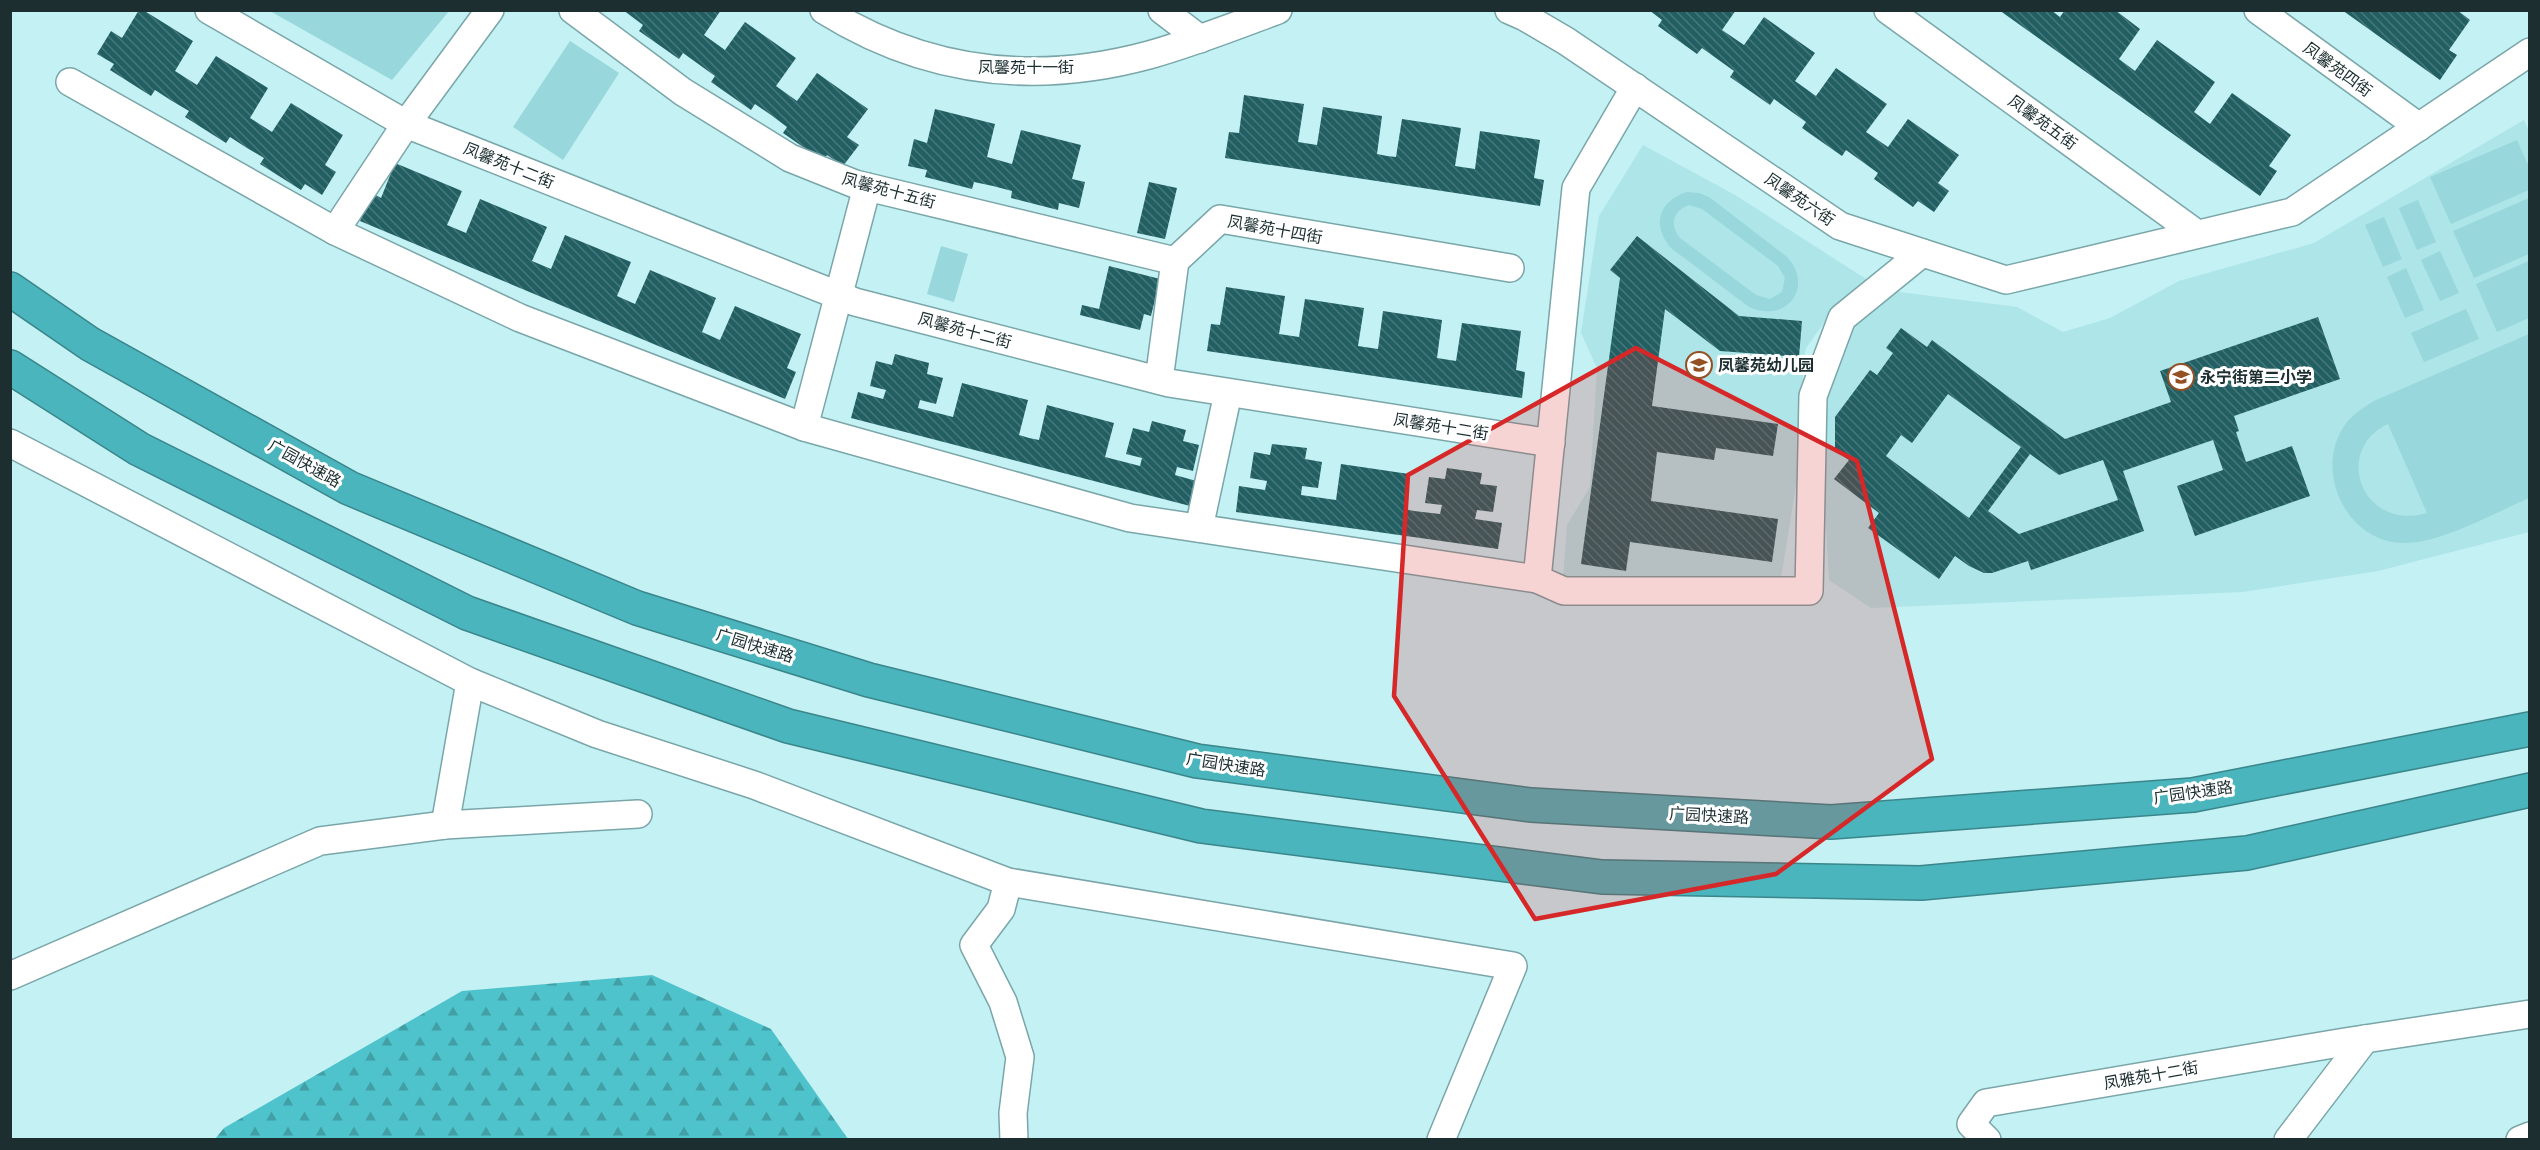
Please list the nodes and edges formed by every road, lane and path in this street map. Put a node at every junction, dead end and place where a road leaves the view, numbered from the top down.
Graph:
1 (209, 10) edge
2 (490, 10) edge
3 (573, 10) edge
4 (824, 10) edge
5 (1162, 10) edge
6 (1278, 10) edge
7 (1509, 10) edge
8 (1888, 10) edge
9 (2258, 10) edge
10 (1200, 39) junction
11 (2529, 52) edge
12 (70, 82) dead end
13 (1635, 87) junction
14 (406, 124) junction
15 (2419, 128) junction
16 (867, 187) junction
17 (335, 231) junction
18 (2197, 234) junction
19 (1922, 253) junction
20 (1175, 261) junction
21 (1510, 268) dead end
22 (10, 289) edge
23 (839, 296) junction
24 (10, 369) edge
25 (1159, 381) junction
26 (1228, 393) junction
27 (804, 427) junction
28 (1551, 442) junction
29 (10, 443) edge
30 (1199, 528) junction
31 (1537, 579) junction
32 (470, 682) junction
33 (2528, 729) edge
34 (2528, 791) edge
35 (638, 814) dead end
36 (445, 825) junction
37 (1008, 882) junction
38 (10, 976) edge
39 (2528, 1020) edge
40 (2364, 1039) junction
41 (2529, 1136) edge
42 (1014, 1140) edge
43 (1441, 1140) edge
44 (1987, 1140) edge
45 (2288, 1140) edge
46 (2520, 1140) edge

1 - 14 street, 凤馨苑十二街
2 - 14 street
3 - 16 street, 凤馨苑十五街
4 - 10 street, 凤馨苑十一街
5 - 10 street
6 - 10 street
7 - 13 street, 凤馨苑六街
8 - 18 street, 凤馨苑五街
9 - 15 street, 凤馨苑四街
11 - 15 street, 凤馨苑六街
12 - 17 street
13 - 19 street, 凤馨苑六街
13 - 28 street
14 - 17 street
14 - 23 street, 凤馨苑十二街
15 - 18 street, 凤馨苑六街
16 - 20 street, 凤馨苑十五街
16 - 23 street
17 - 27 street
18 - 19 street, 凤馨苑六街
19 - 31 street
20 - 21 street, 凤馨苑十四街
20 - 25 street
22 - 33 highway, 广园快速路
23 - 25 street, 凤馨苑十二街
23 - 27 street
24 - 34 highway
25 - 26 street, 凤馨苑十二街
26 - 28 street, 凤馨苑十二街
26 - 30 street
27 - 30 street
28 - 31 street
29 - 32 street
30 - 31 street
32 - 36 street
32 - 37 street
35 - 36 street
36 - 38 street
37 - 42 street
37 - 43 street
39 - 40 street, 凤雅苑十二街
40 - 44 street, 凤雅苑十二街
40 - 45 street
41 - 46 street

